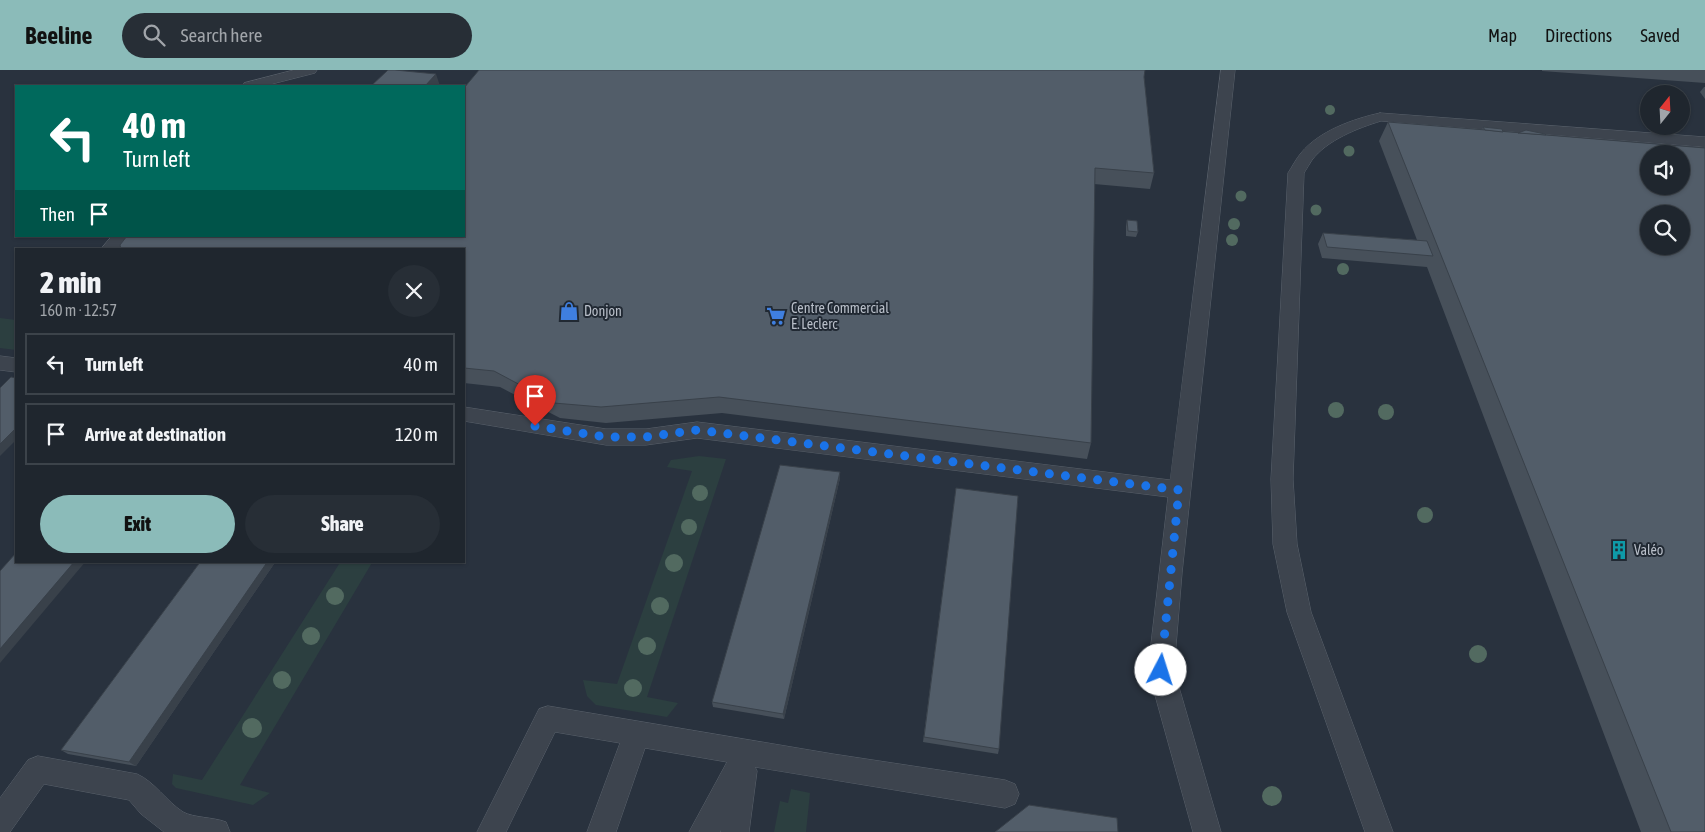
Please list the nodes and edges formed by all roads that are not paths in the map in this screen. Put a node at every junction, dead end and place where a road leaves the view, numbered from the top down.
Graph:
1 (1228, 70) edge
2 (306, 72) edge
3 (253, 85) edge
4 (288, 85) edge
5 (1705, 142) edge
6 (121, 237) edge
7 (110, 248) edge
8 (0, 363) edge
9 (15, 365) edge
10 (465, 414) edge
11 (1179, 490) junction
12 (637, 733) junction
13 (746, 751) junction
14 (1005, 794) dead end
15 (0, 822) edge
16 (216, 832) edge
17 (493, 832) edge
18 (601, 832) edge
19 (703, 832) edge
20 (735, 832) edge
21 (1207, 832) edge
22 (1379, 832) edge

1 - 11 lane
2 - 3 lane
2 - 4 lane
5 - 22 lane
6 - 7 lane
8 - 9 lane
10 - 11 lane
11 - 21 lane
12 - 13 lane
12 - 17 lane
12 - 18 lane
13 - 14 lane
13 - 19 lane
13 - 20 lane
15 - 16 lane

